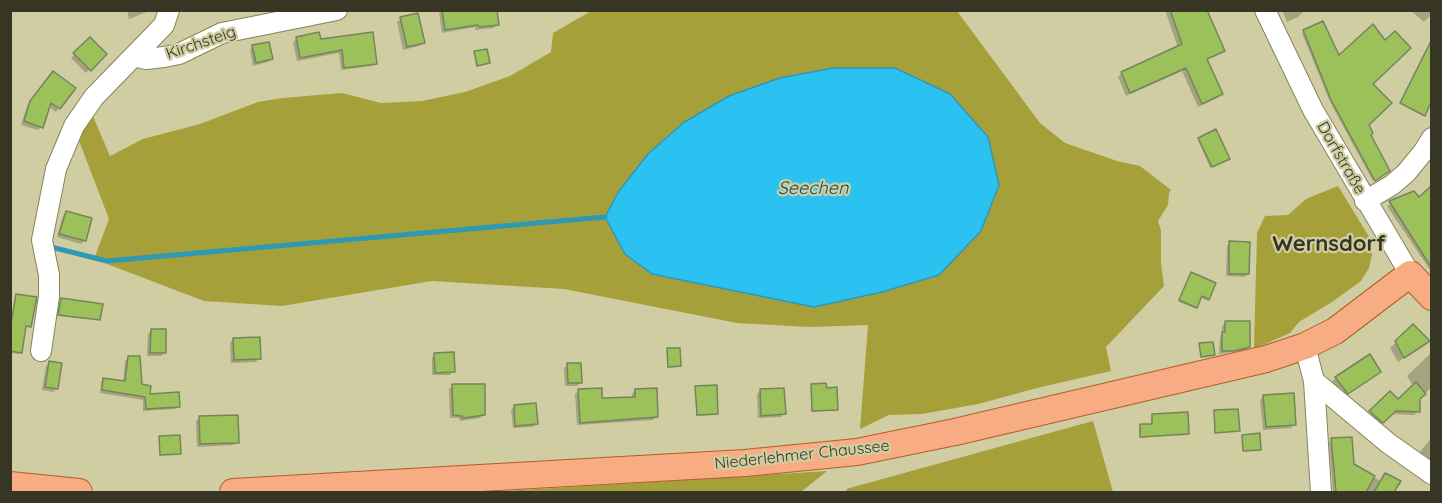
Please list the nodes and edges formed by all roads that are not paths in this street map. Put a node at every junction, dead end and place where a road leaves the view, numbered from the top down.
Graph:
1 (169, 10) edge
2 (337, 10) edge
3 (1265, 10) edge
4 (135, 56) junction
5 (1431, 138) edge
6 (1365, 201) junction
7 (1410, 274) junction
8 (1431, 297) edge
9 (1305, 346) junction
10 (41, 351) dead end
11 (1314, 381) junction
12 (1431, 474) edge
13 (10, 485) edge
14 (79, 492) edge
15 (233, 492) edge
16 (1321, 492) edge

1 - 4 street
2 - 4 street, Kirchsteig
3 - 6 street, Dorfstraße
4 - 10 street
5 - 6 street
6 - 7 street, Dorfstraße
7 - 8 main road, Dorfstraße
7 - 9 main road, Niederlehmer Chaussee
9 - 11 street
9 - 15 main road, Niederlehmer Chaussee
11 - 12 street
11 - 16 street
13 - 14 main road

